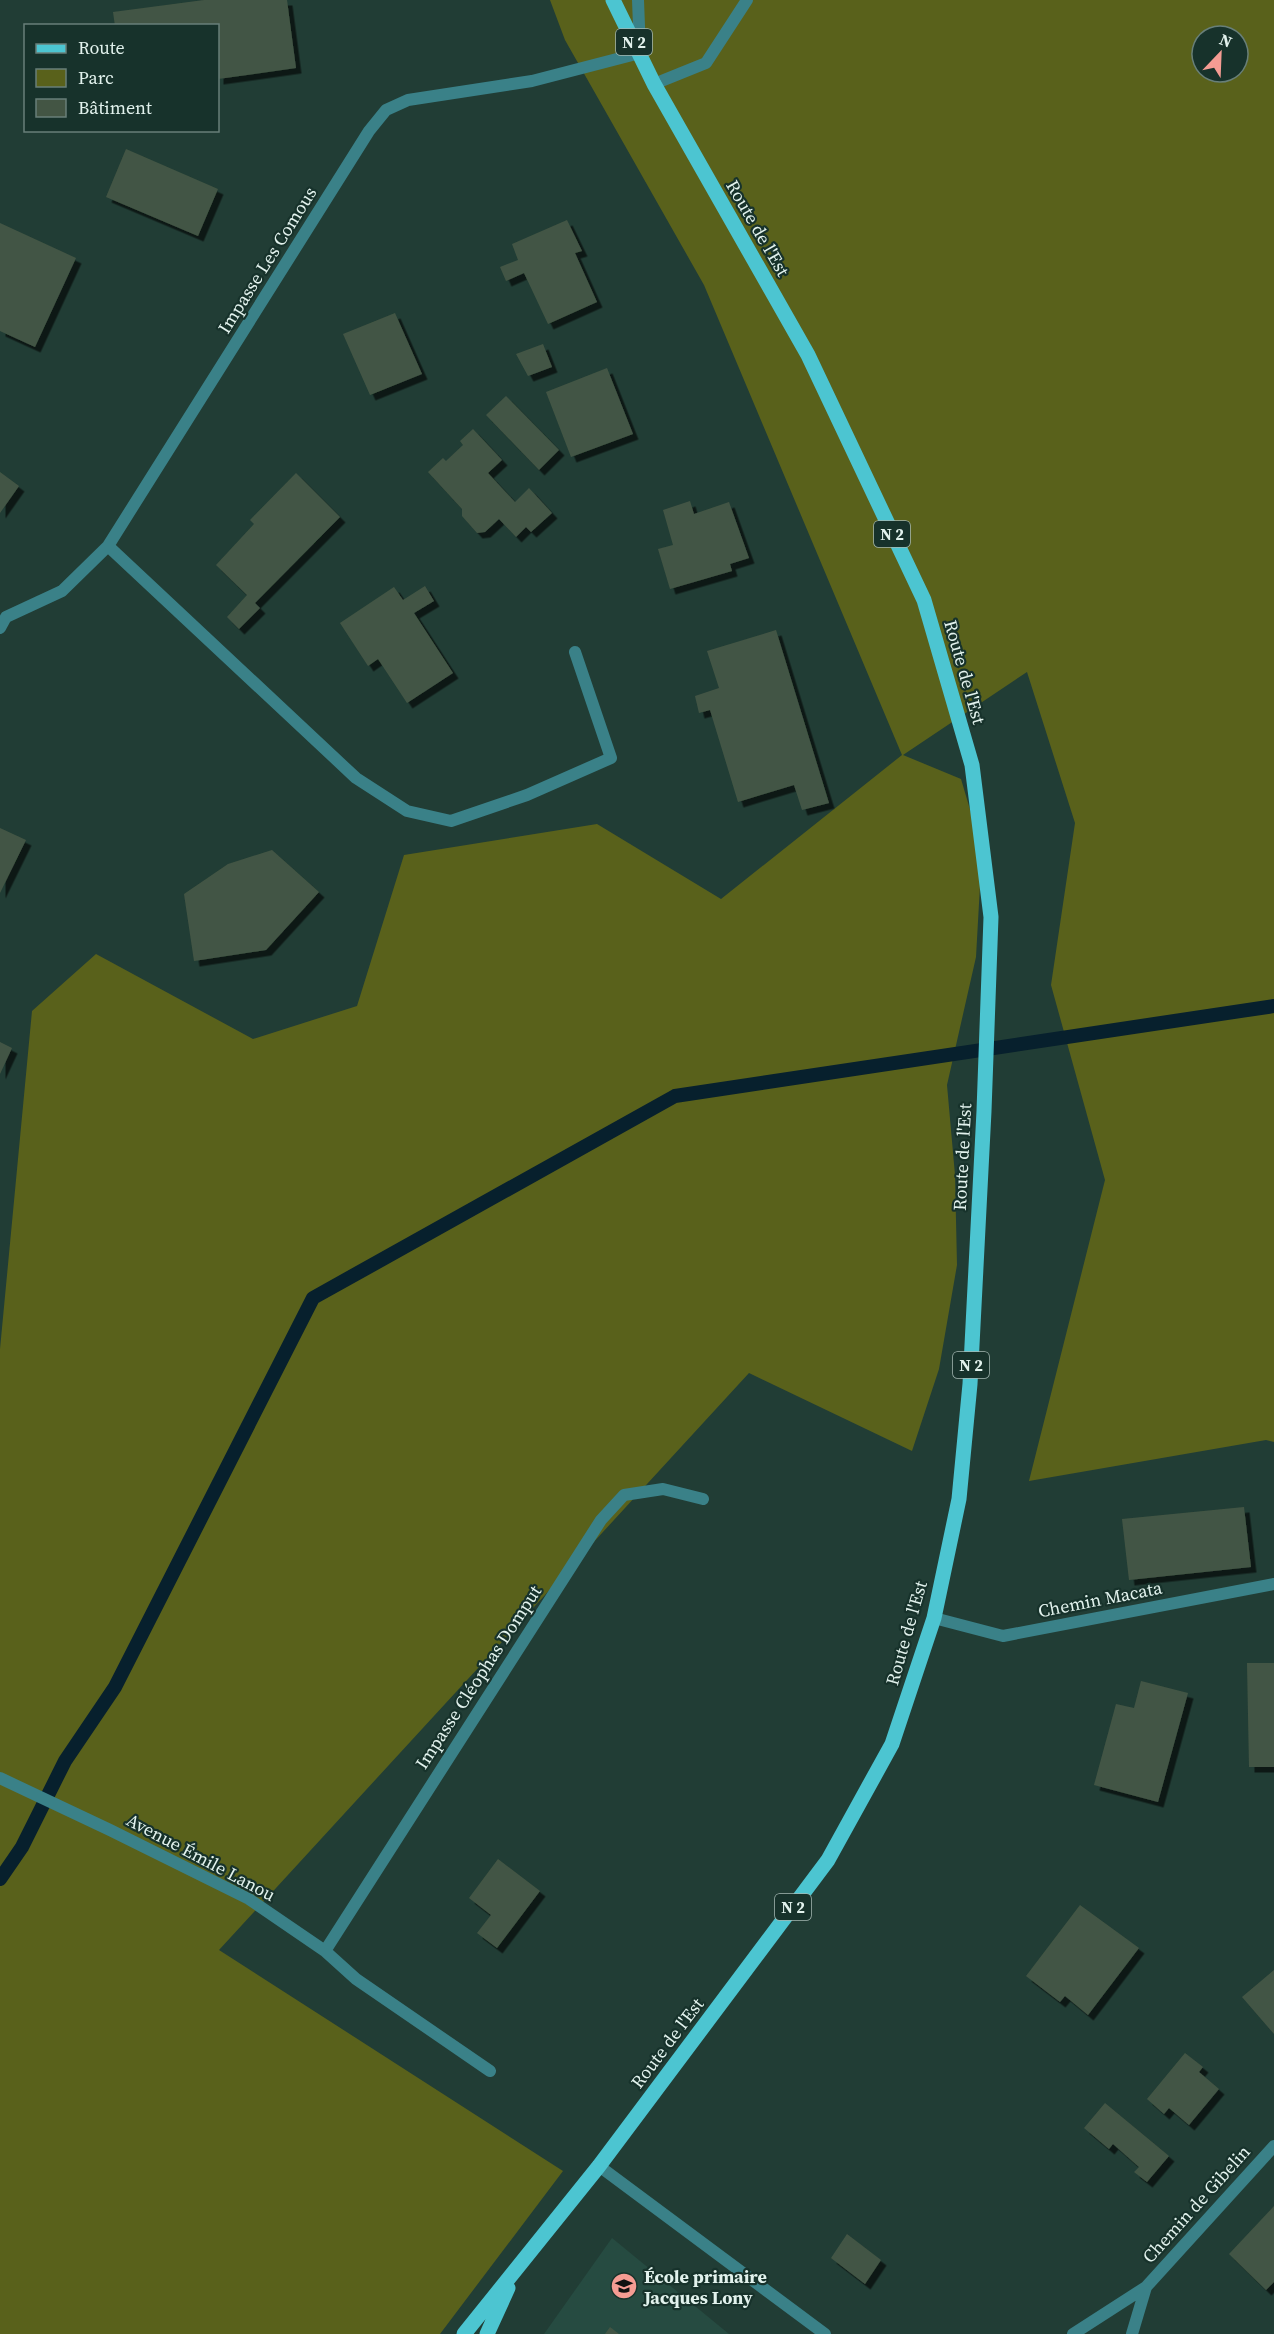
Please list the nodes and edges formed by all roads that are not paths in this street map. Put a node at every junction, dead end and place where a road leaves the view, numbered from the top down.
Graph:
1 (613, 0) edge
2 (638, 0) edge
3 (747, 0) edge
4 (640, 53) junction
5 (654, 84) junction
6 (108, 546) junction
7 (2, 620) edge
8 (575, 652) dead end
9 (703, 1499) dead end
10 (1274, 1584) edge
11 (934, 1618) junction
12 (1, 1778) edge
13 (324, 1951) junction
14 (490, 2071) dead end
15 (1274, 2146) edge
16 (599, 2166) junction
17 (517, 2269) junction
18 (1146, 2287) junction
19 (464, 2334) edge
20 (487, 2334) edge
21 (825, 2334) edge
22 (1073, 2334) edge
23 (1132, 2334) edge

1 - 4 main road, Route de l'Est / N 2
2 - 4 street
3 - 5 street
4 - 5 main road, Route de l'Est / N 2
4 - 6 street, Impasse Les Comous
5 - 11 main road, Route de l'Est / N 2
6 - 7 street, Impasse Les Comous
6 - 8 street
9 - 13 street, Impasse Cléophas Domput
10 - 11 street, Chemin Macata
11 - 16 main road, Route de l'Est / N 2
12 - 13 street, Avenue Émile Lanou
13 - 14 street, Avenue Émile Lanou
15 - 18 street, Chemin de Gibelin
16 - 17 main road, Route de l'Est / N 2
16 - 21 street
17 - 19 main road, Route de l'Est / N 2
17 - 20 main road, Route de l'Est / N 2
18 - 22 street, Chemin de Gibelin
18 - 23 street, Chemin de Gibelin

